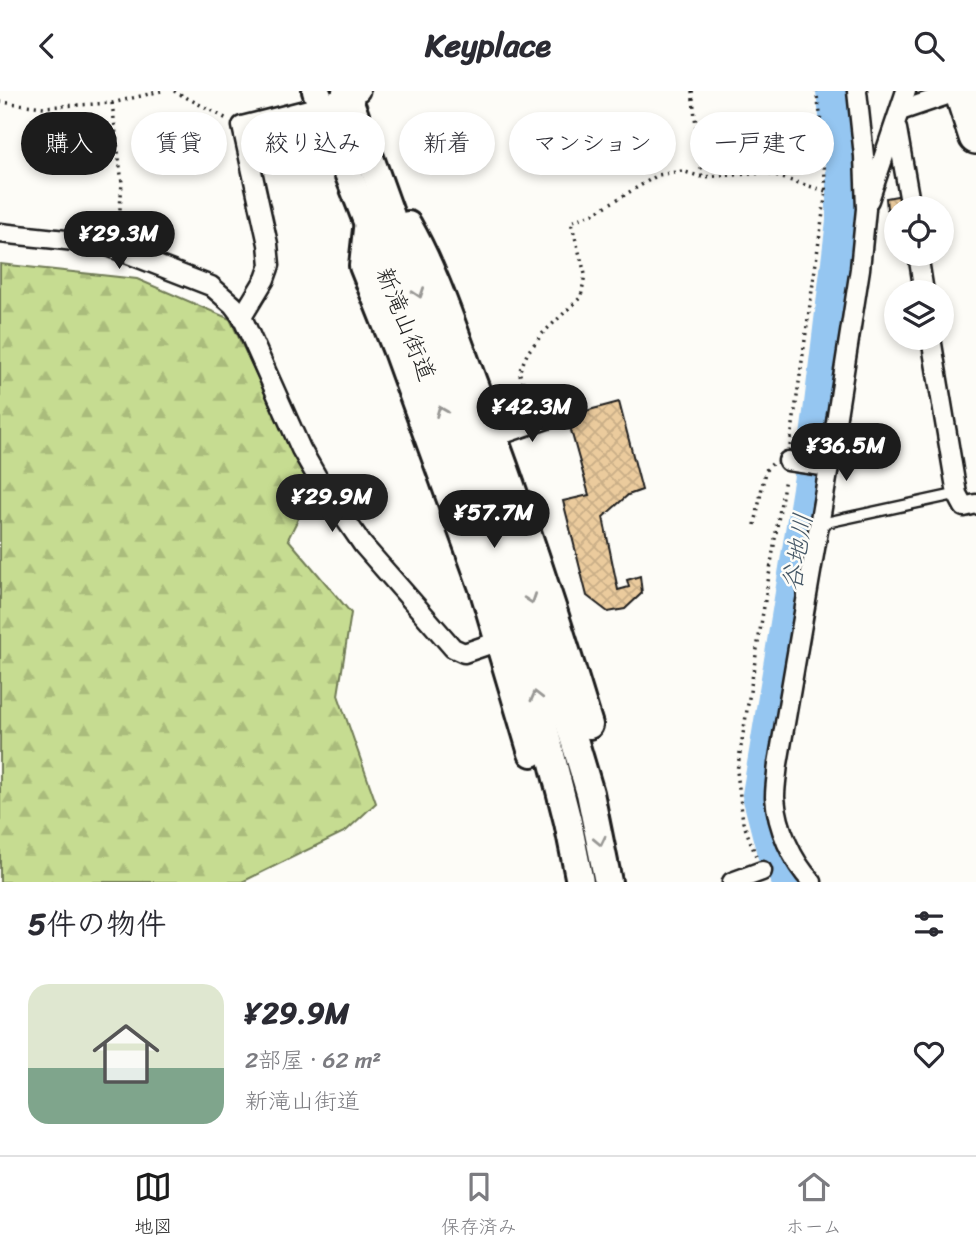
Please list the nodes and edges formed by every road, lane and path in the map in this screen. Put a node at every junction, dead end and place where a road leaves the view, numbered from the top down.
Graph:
1 (161, 91) edge
2 (174, 91) edge
3 (692, 91) edge
4 (816, 91) edge
5 (857, 91) edge
6 (906, 91) edge
7 (960, 91) edge
8 (351, 93) edge
9 (318, 98) edge
10 (0, 102) edge
11 (112, 103) junction
12 (280, 112) edge
13 (357, 112) edge
14 (898, 118) junction
15 (241, 125) edge
16 (976, 137) edge
17 (253, 175) edge
18 (377, 175) edge
19 (379, 175) edge
20 (702, 177) junction
21 (826, 191) junction
22 (909, 196) edge
23 (866, 209) junction
24 (368, 227) junction
25 (0, 233) edge
26 (117, 250) junction
27 (242, 317) junction
28 (933, 350) edge
29 (559, 415) dead end
30 (539, 421) junction
31 (495, 437) junction
32 (793, 462) junction
33 (825, 467) junction
34 (957, 494) junction
35 (976, 504) edge
36 (755, 524) dead end
37 (819, 524) junction
38 (499, 641) junction
39 (590, 793) junction
40 (762, 871) joint
41 (571, 882) edge
42 (580, 882) edge
43 (608, 882) edge
44 (732, 882) edge
45 (812, 882) edge

1 - 11 path
2 - 15 path
3 - 20 path
4 - 21 path
5 - 23 street
6 - 14 street
7 - 14 street
7 - 16 highway
8 - 9 street
8 - 13 main road, 新滝山街道
9 - 12 street
9 - 24 main road, 新滝山街道
10 - 11 path
11 - 26 path
14 - 22 street
14 - 23 street
17 - 27 street
18 -> 39 main road, 新滝山街道
19 - 31 main road
20 - 21 path
20 - 30 path
21 - 32 path
23 - 33 street
24 - 38 main road
42 -> 24 main road, 新滝山街道
25 - 26 street
26 - 27 street
27 - 38 street
28 - 34 street
29 - 30 street
30 - 31 street
31 - 39 main road
32 - 33 street
32 - 36 path
32 - 40 path
33 - 37 street
34 - 35 street
34 - 37 lane
37 - 45 street
38 - 41 main road
39 -> 43 main road, 新滝山街道
40 - 44 street

